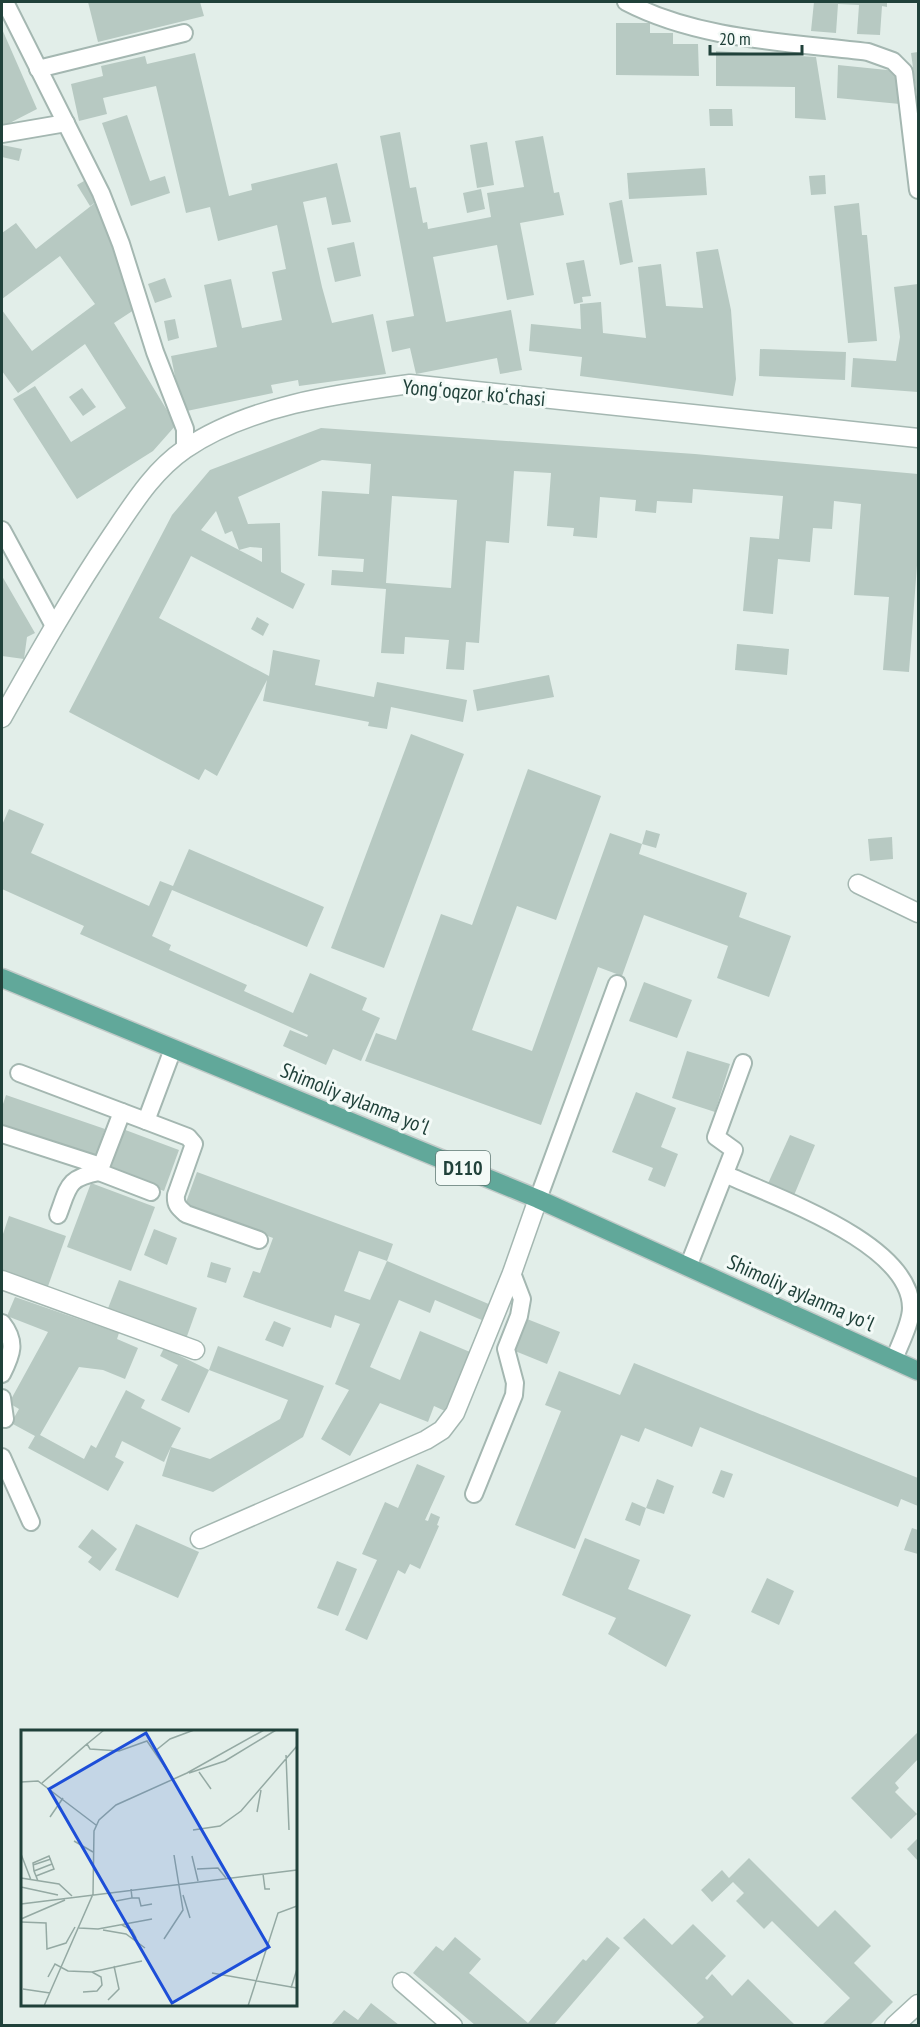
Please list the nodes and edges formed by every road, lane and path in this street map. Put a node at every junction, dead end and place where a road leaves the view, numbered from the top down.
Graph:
1 (5, 2) edge
2 (626, 2) edge
3 (184, 33) dead end
4 (38, 69) junction
5 (66, 123) junction
6 (2, 134) edge
7 (916, 162) edge
8 (918, 190) edge
9 (918, 438) edge
10 (185, 450) junction
11 (2, 530) edge
12 (54, 626) junction
13 (2, 718) edge
14 (858, 884) dead end
15 (918, 913) edge
16 (2, 978) edge
17 (617, 984) dead end
18 (173, 1049) junction
19 (743, 1063) dead end
20 (19, 1073) dead end
21 (122, 1112) junction
22 (146, 1121) junction
23 (2, 1134) edge
24 (100, 1169) junction
25 (725, 1174) junction
26 (151, 1192) dead end
27 (538, 1199) junction
28 (58, 1215) dead end
29 (259, 1240) dead end
30 (688, 1267) junction
31 (512, 1273) junction
32 (2, 1280) edge
33 (2, 1323) edge
34 (195, 1350) dead end
35 (894, 1360) junction
36 (918, 1371) edge
37 (2, 1374) edge
38 (2, 1398) edge
39 (5, 1419) dead end
40 (2, 1457) edge
41 (474, 1494) dead end
42 (31, 1522) dead end
43 (200, 1539) dead end
44 (402, 1982) dead end
45 (918, 2004) edge
46 (453, 2025) edge
47 (894, 2025) edge

1 - 4 lane
2 - 7 lane
3 - 4 lane
4 - 5 lane
5 - 6 lane
5 - 10 lane
7 - 8 lane
9 - 10 street, Yongʻoqzor koʻchasi
10 - 12 street, Yongʻoqzor koʻchasi
11 - 12 lane
12 - 13 street, Yongʻoqzor koʻchasi
14 - 15 street
16 - 18 main road, Shimoliy aylanma yoʻl / D110
17 - 27 lane
18 - 22 lane
18 - 27 main road, Shimoliy aylanma yoʻl / D110
19 - 25 lane
20 - 21 lane
21 - 22 lane
21 - 24 lane
22 - 29 lane
23 - 24 lane
24 - 26 lane
24 - 28 lane
25 - 30 lane
25 - 35 lane
27 - 30 main road, Shimoliy aylanma yoʻl / D110
27 - 31 street
30 - 35 main road, Shimoliy aylanma yoʻl / D110
31 - 41 lane
31 - 43 street
32 - 34 street
33 - 37 lane
35 - 36 main road, Shimoliy aylanma yoʻl / D110
38 - 39 lane
40 - 42 lane
44 - 46 street
45 - 47 street

